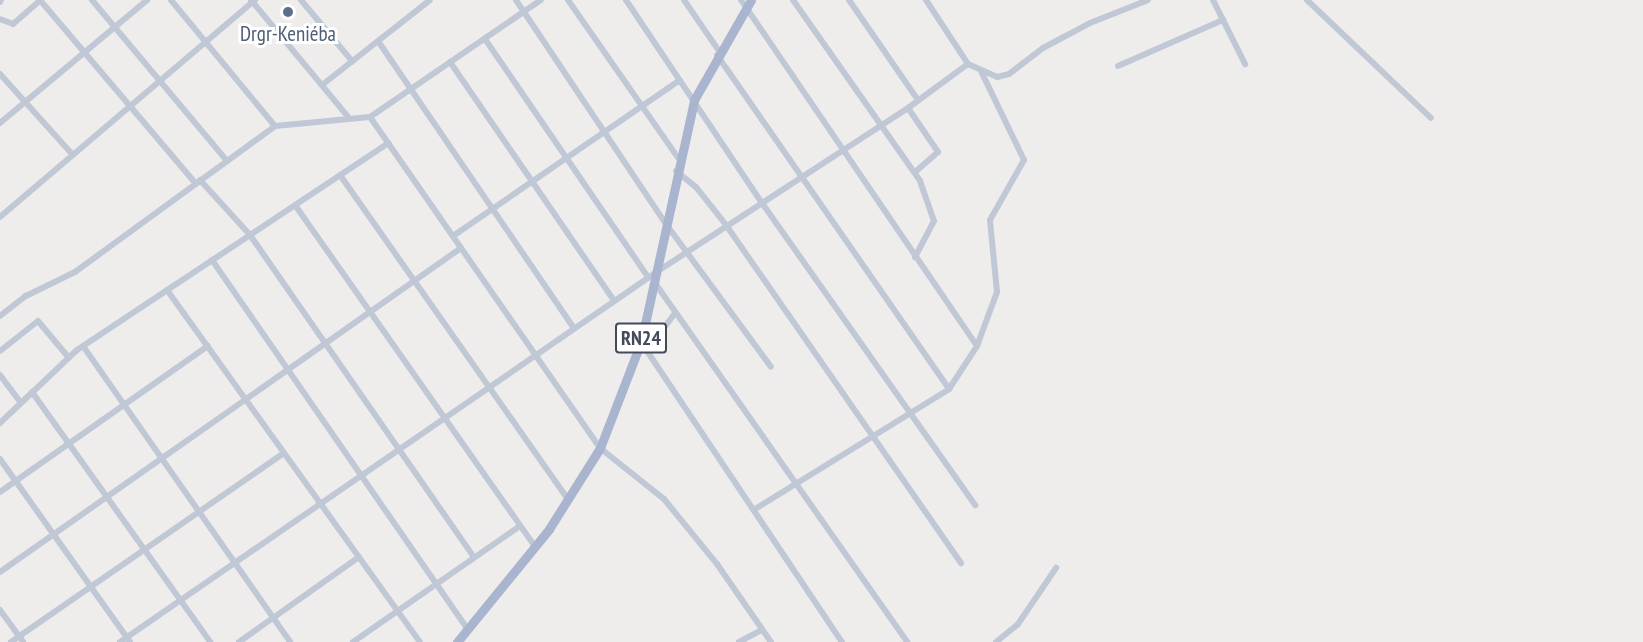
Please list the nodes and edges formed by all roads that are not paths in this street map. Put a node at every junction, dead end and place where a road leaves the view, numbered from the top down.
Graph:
1 (40, 0) edge
2 (92, 0) edge
3 (147, 0) edge
4 (171, 0) edge
5 (301, 0) edge
6 (430, 0) edge
7 (516, 0) edge
8 (541, 0) edge
9 (567, 0) edge
10 (626, 0) edge
11 (684, 0) edge
12 (793, 0) edge
13 (849, 0) edge
14 (926, 0) edge
15 (1148, 0) edge
16 (1213, 0) edge
17 (1307, 0) edge
18 (253, 1) edge
19 (746, 2) edge
20 (524, 12) junction
21 (0, 19) edge
22 (1223, 20) junction
23 (115, 27) junction
24 (485, 39) junction
25 (378, 41) junction
26 (206, 42) junction
27 (85, 53) junction
28 (718, 53) junction
29 (352, 61) junction
30 (450, 62) junction
31 (968, 64) junction
32 (1245, 64) dead end
33 (1118, 66) dead end
34 (982, 73) junction
35 (0, 74) edge
36 (681, 80) junction
37 (160, 81) junction
38 (322, 85) junction
39 (411, 89) junction
40 (694, 100) junction
41 (918, 100) junction
42 (27, 104) junction
43 (130, 106) junction
44 (640, 108) junction
45 (908, 108) junction
46 (348, 117) junction
47 (370, 117) junction
48 (1431, 118) dead end
49 (0, 123) edge
50 (274, 126) junction
51 (879, 126) junction
52 (605, 132) junction
53 (388, 143) junction
54 (842, 151) junction
55 (73, 154) junction
56 (567, 158) junction
57 (679, 159) junction
58 (227, 161) junction
59 (676, 171) junction
60 (915, 172) junction
61 (340, 175) junction
62 (802, 177) junction
63 (198, 182) junction
64 (532, 182) junction
65 (762, 203) junction
66 (295, 205) junction
67 (493, 209) junction
68 (0, 217) edge
69 (666, 224) junction
70 (726, 225) junction
71 (250, 235) junction
72 (453, 236) junction
73 (461, 248) junction
74 (688, 250) junction
75 (915, 257) junction
76 (212, 260) junction
77 (658, 271) junction
78 (651, 280) junction
79 (414, 281) junction
80 (167, 290) junction
81 (614, 301) junction
82 (370, 312) junction
83 (675, 313) junction
84 (0, 316) edge
85 (574, 328) junction
86 (640, 342) junction
87 (326, 343) junction
88 (83, 346) junction
89 (208, 346) junction
90 (977, 346) junction
91 (0, 351) edge
92 (647, 351) junction
93 (536, 355) junction
94 (69, 358) junction
95 (771, 367) dead end
96 (288, 370) junction
97 (0, 375) edge
98 (489, 387) junction
99 (949, 389) junction
100 (32, 392) junction
101 (246, 399) junction
102 (21, 403) junction
103 (124, 405) junction
104 (912, 413) junction
105 (445, 418) junction
106 (0, 423) edge
107 (875, 438) junction
108 (69, 444) junction
109 (600, 448) junction
110 (399, 449) junction
111 (284, 453) junction
112 (162, 458) junction
113 (0, 459) edge
114 (361, 476) junction
115 (15, 481) junction
116 (795, 484) junction
117 (0, 492) edge
118 (107, 497) junction
119 (568, 500) junction
120 (321, 504) junction
121 (975, 505) dead end
122 (755, 510) junction
123 (199, 512) junction
124 (520, 526) junction
125 (54, 535) junction
126 (535, 546) junction
127 (144, 550) junction
128 (359, 557) junction
129 (474, 557) junction
130 (235, 563) junction
131 (961, 563) dead end
132 (1056, 568) dead end
133 (0, 572) edge
134 (436, 584) junction
135 (91, 587) junction
136 (181, 600) junction
137 (0, 610) edge
138 (398, 611) junction
139 (273, 618) junction
140 (468, 630) junction
141 (762, 630) junction
142 (21, 639) edge
143 (128, 640) edge
144 (11, 642) edge
145 (120, 642) edge
146 (210, 642) edge
147 (239, 642) edge
148 (290, 642) edge
149 (353, 642) edge
150 (420, 642) edge
151 (458, 642) edge
152 (739, 642) edge
153 (771, 642) edge
154 (842, 642) edge
155 (906, 642) edge
156 (996, 642) edge

1 - 21 street
1 - 27 street
2 - 23 street
3 - 23 street
4 - 26 street
5 - 29 street
6 - 25 street
7 - 20 street
8 - 20 street
9 - 44 street
10 - 36 street
11 - 28 street
12 - 51 street
13 - 41 street
14 - 31 street
15 - 34 street
16 - 22 street
17 - 48 street
18 - 26 street
18 - 38 street
19 - 28 main road, RN24
19 - 54 street
20 - 24 street
20 - 52 street
22 - 32 street
22 - 33 street
23 - 27 street
23 - 37 street
24 - 30 street
24 - 56 street
25 - 29 street
25 - 39 street
26 - 37 street
26 - 50 street
27 - 42 street
27 - 43 street
28 - 40 main road, RN24
28 - 62 street
29 - 38 street
30 - 39 street
30 - 64 street
31 - 34 street
31 - 41 street
34 - 90 street
35 - 42 street
36 - 40 street
36 - 44 street
37 - 43 street
37 - 58 street
38 - 46 street
39 - 47 street
39 - 67 street
40 - 57 main road, RN24
40 - 65 street
41 - 45 street
42 - 49 street
42 - 55 street
43 - 55 street
43 - 63 street
44 - 52 street
44 - 57 street
45 - 51 street
45 - 60 street
46 - 47 street
46 - 50 street
47 - 53 street
50 - 58 street
51 - 54 street
51 - 60 street
52 - 56 street
52 - 69 street
53 - 61 street
53 - 72 street
54 - 62 street
54 - 75 street
55 - 68 street
56 - 64 street
56 - 78 street
57 - 59 main road, RN24
58 - 63 street
59 - 69 main road, RN24
59 - 70 street
60 - 75 street
61 - 66 street
61 - 79 street
62 - 65 street
62 - 99 street
63 - 71 street
63 - 84 street
64 - 67 street
64 - 81 street
65 - 70 street
65 - 104 street
66 - 71 street
66 - 82 street
67 - 72 street
67 - 85 street
69 - 74 street
69 - 77 main road, RN24
70 - 74 street
70 - 107 street
71 - 76 street
71 - 87 street
72 - 73 street
73 - 79 street
73 - 93 street
74 - 77 street
74 - 95 street
75 - 90 street
76 - 80 street
76 - 96 street
77 - 78 main road, RN24
78 - 81 street
78 - 83 street
78 - 86 main road, RN24
79 - 82 street
79 - 98 street
80 - 88 street
80 - 89 street
81 - 85 street
82 - 87 street
82 - 105 street
83 - 92 street
83 - 116 street
85 - 93 street
86 - 92 street
86 - 109 main road, RN24
87 - 96 street
87 - 110 street
88 - 94 street
88 - 103 street
89 - 101 street
89 - 103 street
90 - 99 street
91 - 94 street
92 - 122 street
93 - 98 street
93 - 109 street
94 - 100 street
96 - 101 street
96 - 114 street
97 - 102 street
98 - 105 street
98 - 119 street
99 - 104 street
100 - 102 street
100 - 108 street
101 - 111 street
101 - 112 street
102 - 106 street
103 - 108 street
103 - 112 street
104 - 107 street
104 - 121 street
105 - 110 street
105 - 124 street
107 - 116 street
107 - 131 street
108 - 115 street
108 - 118 street
109 - 119 main road, RN24
109 - 141 street
110 - 114 street
110 - 129 street
111 - 120 street
111 - 123 street
112 - 118 street
112 - 123 street
113 - 115 street
114 - 120 street
114 - 134 street
115 - 117 street
115 - 125 street
116 - 122 street
116 - 155 street
118 - 125 street
118 - 127 street
119 - 126 main road, RN24
120 - 128 street
120 - 130 street
122 - 154 street
123 - 127 street
123 - 130 street
124 - 126 street
124 - 129 street
125 - 133 street
125 - 135 street
126 - 140 main road, RN24
127 - 135 street
127 - 136 street
128 - 138 street
128 - 139 street
129 - 134 street
130 - 136 street
130 - 139 street
132 - 156 street
134 - 138 street
134 - 140 street
135 - 142 street
135 - 143 street
136 - 143 street
136 - 146 street
137 - 142 street
138 - 149 street
138 - 150 street
139 - 147 street
139 - 148 street
140 - 151 main road, RN24
141 - 152 street
141 - 153 street
142 - 144 street
143 - 145 street

